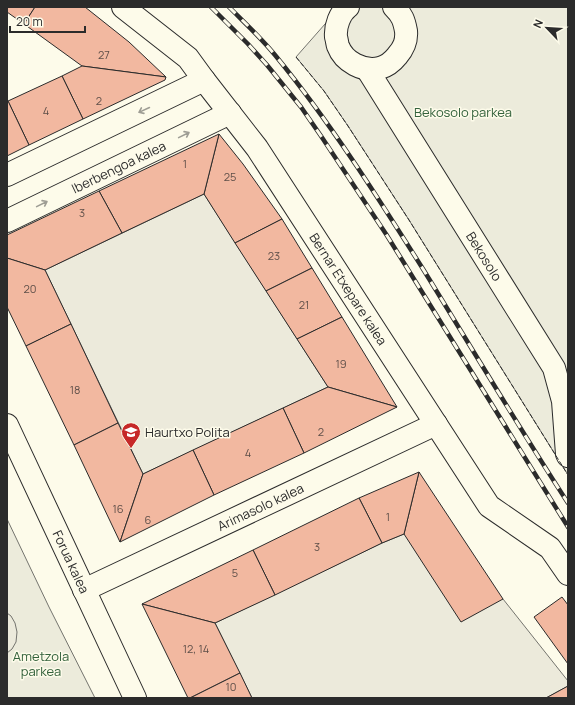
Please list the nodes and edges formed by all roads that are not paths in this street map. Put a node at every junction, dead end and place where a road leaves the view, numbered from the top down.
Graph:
1 (123, 7) edge
2 (348, 7) edge
3 (394, 7) edge
4 (367, 69) junction
5 (204, 80) junction
6 (230, 113) junction
7 (7, 175) edge
8 (7, 221) edge
9 (436, 424) junction
10 (7, 425) edge
11 (568, 456) edge
12 (568, 574) edge
13 (84, 590) junction
14 (135, 698) edge

1 - 5 street, Bernar Etxepare kalea
2 - 4 street
3 - 4 street
4 - 11 street, Bekosolo
5 - 6 street, Bernar Etxepare kalea
5 -> 7 street
8 -> 6 street, Iberbengoa kalea
6 - 9 street, Bernar Etxepare kalea
9 - 12 street, Bernar Etxepare kalea
9 - 13 street, Arimasolo kalea
10 - 13 street, Forua kalea
13 - 14 street, Forua kalea

